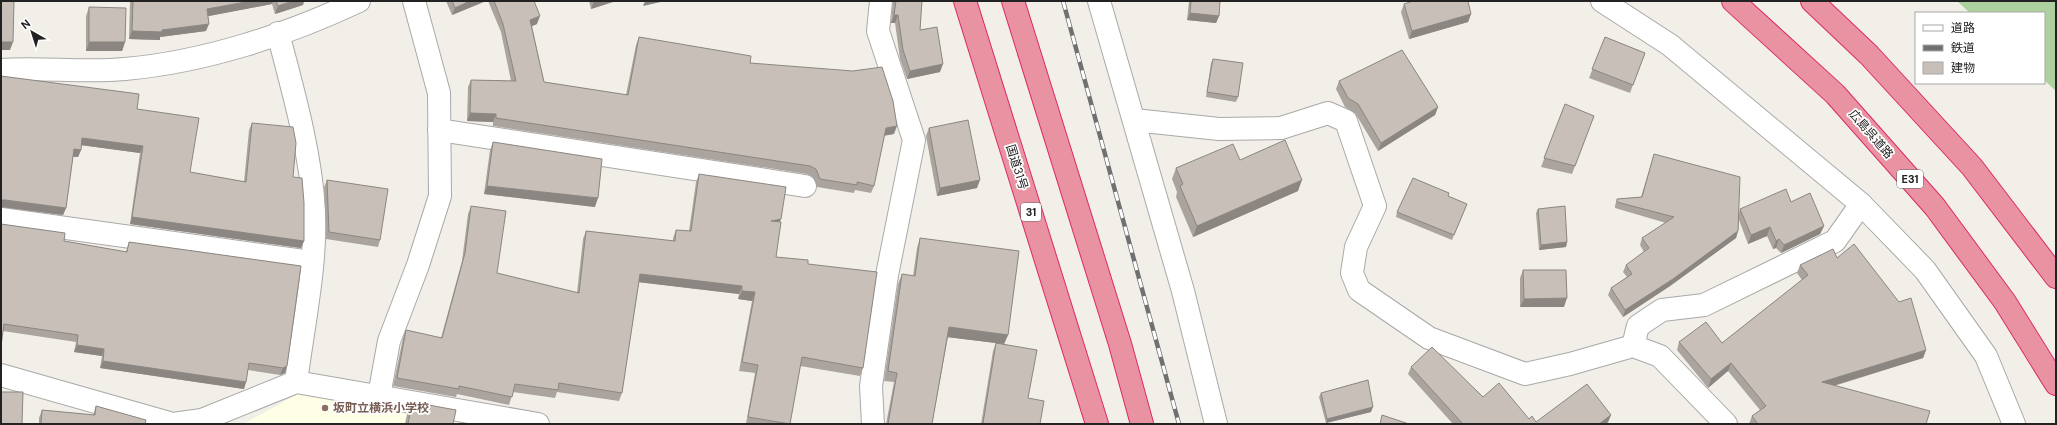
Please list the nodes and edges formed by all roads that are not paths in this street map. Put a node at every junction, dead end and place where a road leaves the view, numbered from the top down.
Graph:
1 (359, 1) edge
2 (414, 1) edge
3 (881, 1) edge
4 (965, 1) edge
5 (1013, 1) edge
6 (1100, 1) edge
7 (1602, 1) edge
8 (1733, 1) edge
9 (1812, 1) edge
10 (278, 33) junction
11 (1, 70) edge
12 (1134, 120) junction
13 (439, 130) junction
14 (805, 186) dead end
15 (1861, 204) junction
16 (1, 219) edge
17 (311, 262) junction
18 (2056, 277) edge
19 (1633, 346) junction
20 (1, 375) edge
21 (296, 382) junction
22 (2056, 384) edge
23 (379, 396) junction
24 (173, 424) edge
25 (538, 424) edge
26 (873, 424) edge
27 (1097, 424) edge
28 (1142, 424) edge
29 (1216, 424) edge
30 (1726, 424) edge
31 (2014, 424) edge

1 - 10 street
2 - 13 street
3 - 26 street
4 - 27 highway, 国道31号 / 31
5 - 28 highway
6 - 12 street
7 - 15 street
8 - 22 highway, 広島呉道路 / E31
9 - 18 highway
10 - 11 street
10 - 17 street
12 - 19 street
12 - 29 street
13 - 14 street
13 - 23 street
15 - 19 street
15 - 31 street
16 - 17 street
17 - 21 street
19 - 30 street
20 - 24 street
21 - 23 street
21 - 24 street
23 - 25 street

